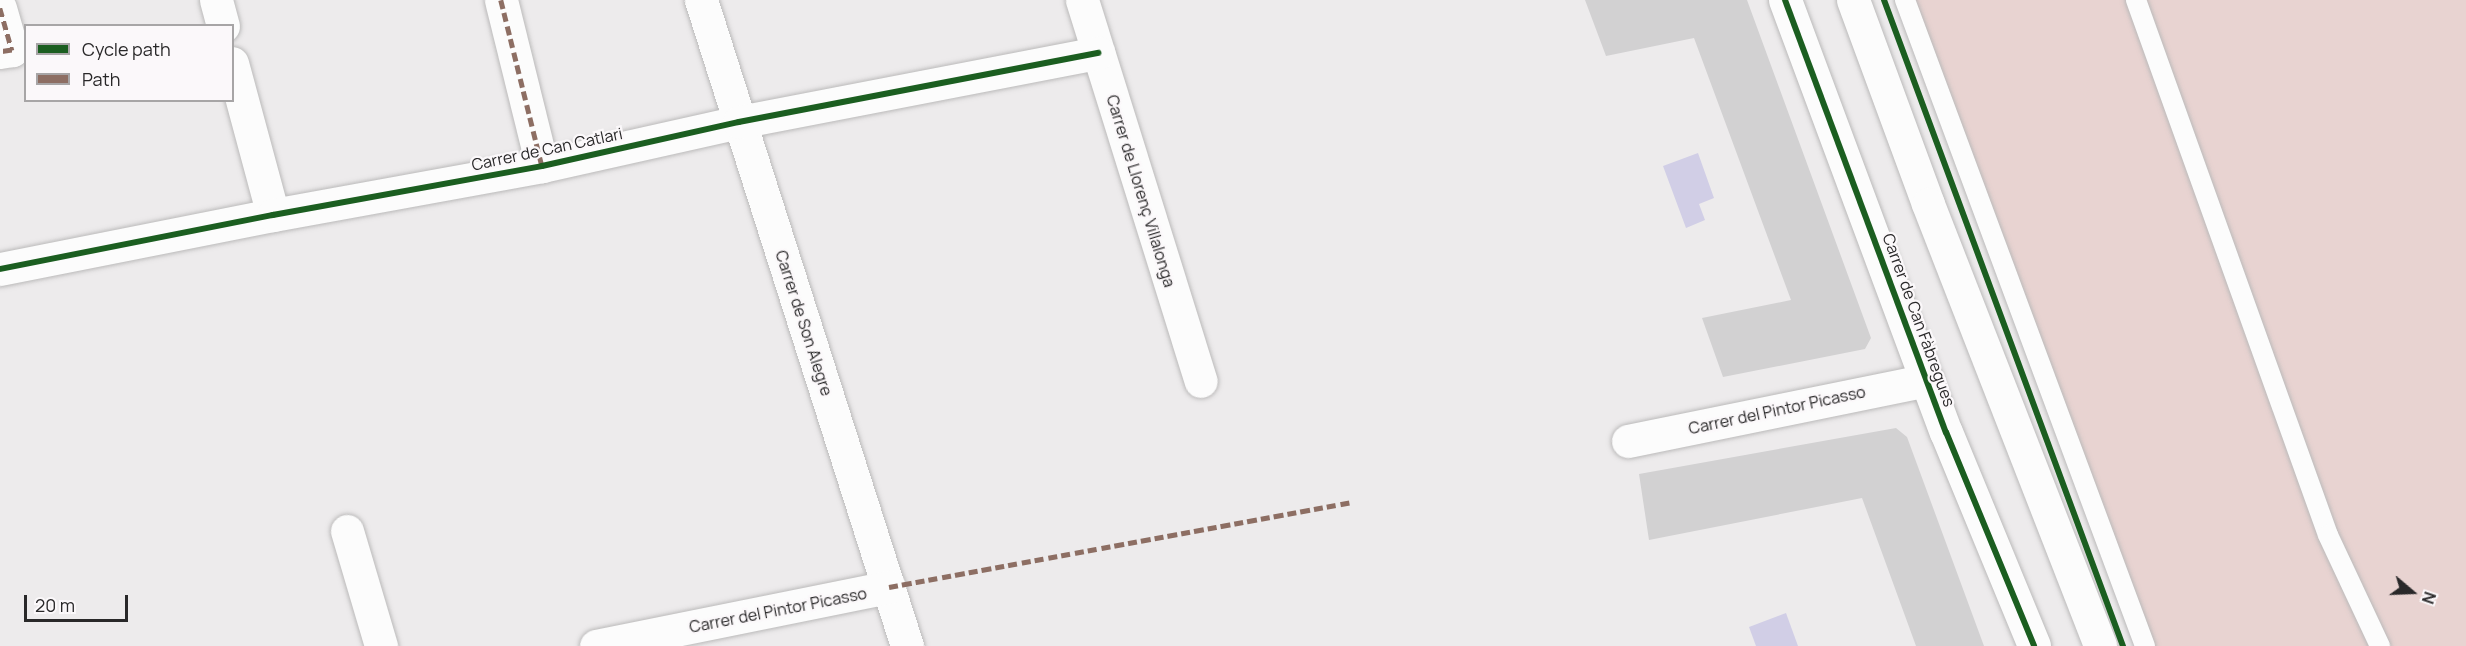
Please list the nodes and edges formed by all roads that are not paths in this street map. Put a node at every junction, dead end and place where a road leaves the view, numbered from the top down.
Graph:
1 (216, 0) edge
2 (501, 0) edge
3 (701, 0) edge
4 (1082, 0) edge
5 (1785, 0) edge
6 (1853, 0) edge
7 (1905, 0) edge
8 (2136, 0) edge
9 (0, 8) edge
10 (222, 24) edge
11 (0, 52) edge
12 (1098, 52) junction
13 (234, 70) edge
14 (739, 122) junction
15 (542, 166) junction
16 (273, 215) junction
17 (0, 269) edge
18 (1927, 380) junction
19 (1201, 381) dead end
20 (1628, 441) dead end
21 (348, 531) dead end
22 (889, 587) junction
23 (381, 646) edge
24 (596, 646) edge
25 (907, 646) edge
26 (2034, 646) edge
27 (2100, 646) edge
28 (2145, 646) edge
29 (2380, 646) edge

1 - 10 street
2 - 15 street
3 - 14 street, Carrer de Son Alegre
4 - 12 street, Carrer de Llorenç Villalonga
5 - 18 street, Carrer de Can Fàbregues
6 - 27 street
7 - 28 lane
8 - 29 lane
9 - 11 street
12 - 14 street, Carrer de Can Catlari
12 - 19 street, Carrer de Llorenç Villalonga
13 - 16 street
14 - 15 street, Carrer de Can Catlari
14 - 22 street, Carrer de Son Alegre
15 - 16 street, Carrer de Can Catlari
16 - 17 street, Carrer de Can Catlari
18 - 20 street, Carrer del Pintor Picasso
18 - 26 street, Carrer de Can Fàbregues
21 - 23 street
22 - 24 street, Carrer del Pintor Picasso
22 - 25 street, Carrer de Son Alegre

